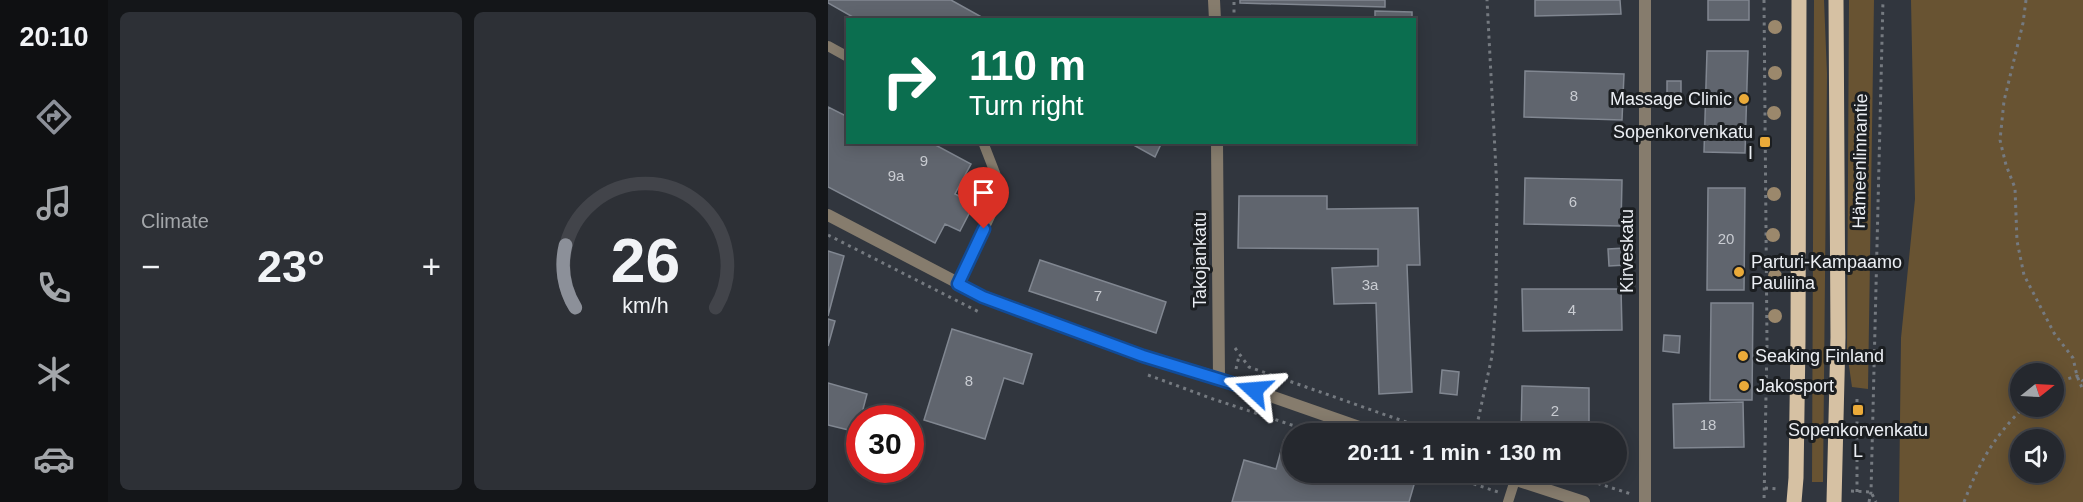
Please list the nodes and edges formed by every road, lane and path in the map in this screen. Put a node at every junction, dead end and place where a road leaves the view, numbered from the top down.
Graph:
1 (1214, 0) edge
2 (1234, 0) edge
3 (1487, 0) edge
4 (1645, 0) edge
5 (1764, 0) edge
6 (1799, 0) edge
7 (1836, 0) edge
8 (1882, 0) edge
9 (2026, 0) edge
10 (1215, 18) edge
11 (1234, 18) edge
12 (828, 46) edge
13 (846, 56) edge
14 (984, 144) edge
15 (1218, 144) edge
16 (828, 215) edge
17 (958, 284) junction
18 (1234, 345) dead end
19 (2076, 376) junction
20 (1219, 378) junction
21 (2064, 380) edge
22 (2083, 381) edge
23 (2083, 390) edge
24 (1857, 395) dead end
25 (2014, 417) edge
26 (1348, 423) edge
27 (1409, 423) edge
28 (1477, 423) edge
29 (1467, 483) edge
30 (1514, 483) edge
31 (1524, 483) edge
32 (1595, 483) edge
33 (1857, 492) dead end
34 (1509, 499) edge
35 (1645, 500) edge
36 (1584, 502) edge
37 (1764, 502) edge
38 (1794, 502) edge
39 (1834, 502) edge
40 (1869, 502) edge
41 (1964, 502) edge

1 - 10 street
2 - 11 path
3 - 28 path
4 - 35 street, Kirveskatu
5 - 37 path
6 - 38 main road
7 - 39 main road, Hämeenlinnantie
8 - 40 path, Hämeenlinnantie
9 - 19 path
12 - 13 lane
14 - 17 lane
15 - 20 street, Takojankatu
16 - 17 street
17 - 20 street
18 - 27 path
19 - 21 path
19 - 22 path
19 - 23 path
20 - 26 street
24 - 33 path
25 - 41 path
29 - 34 path
30 - 34 lane
31 - 36 street
32 - 35 path

